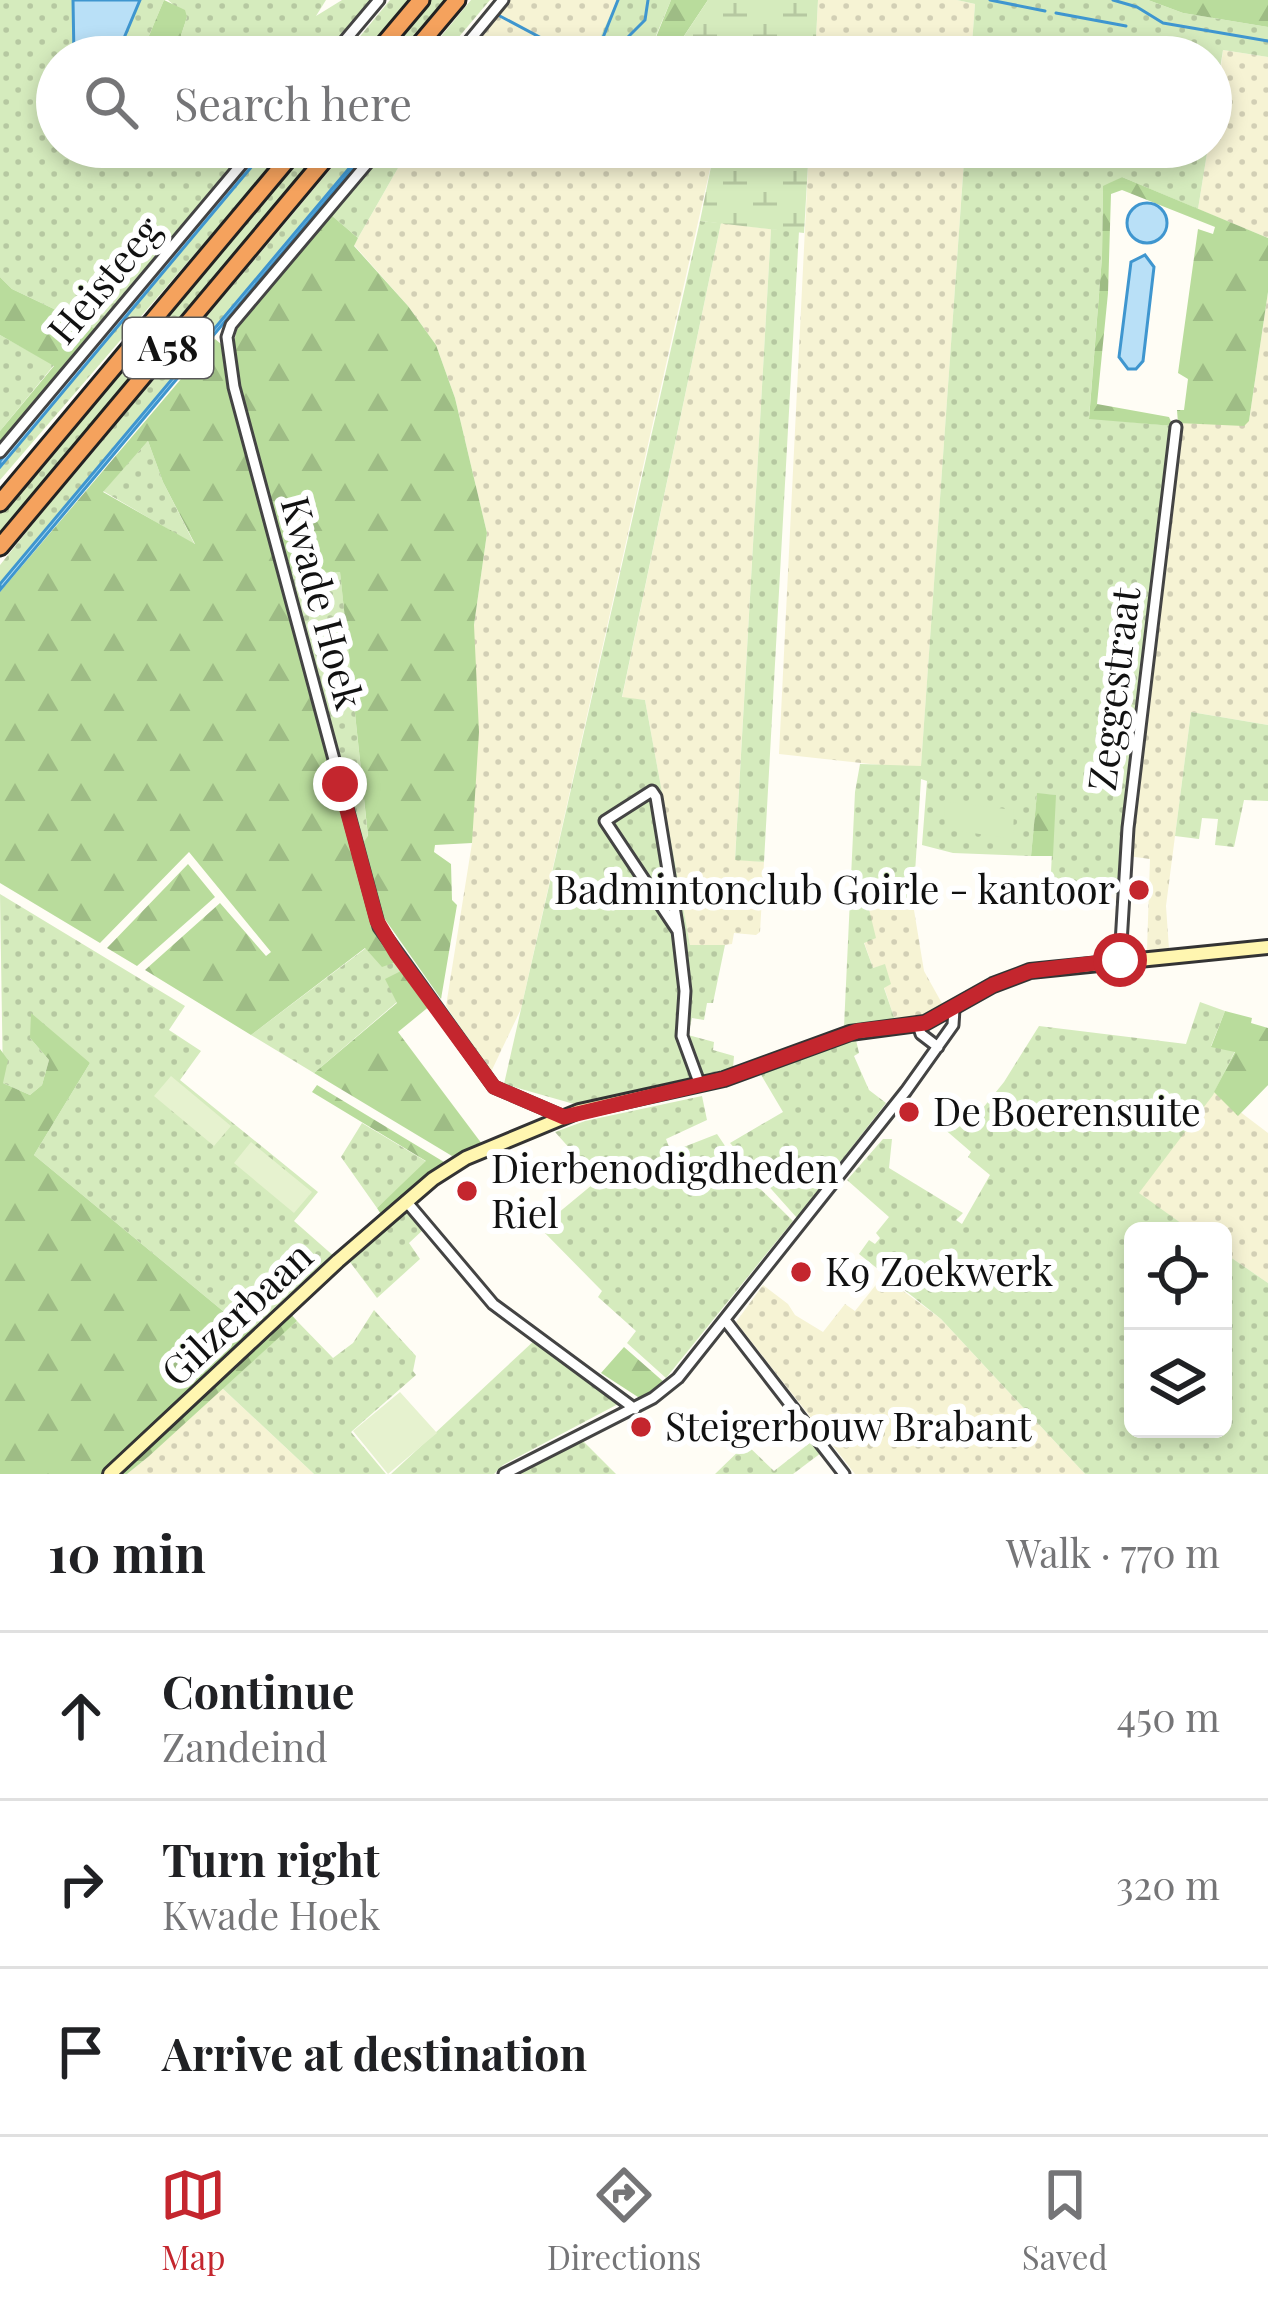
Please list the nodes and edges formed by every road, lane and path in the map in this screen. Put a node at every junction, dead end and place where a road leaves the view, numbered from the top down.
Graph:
1 (379, 0) edge
2 (421, 0) edge
3 (457, 0) edge
4 (501, 2) edge
5 (349, 36) edge
6 (391, 36) edge
7 (427, 36) edge
8 (473, 36) edge
9 (238, 168) edge
10 (280, 168) edge
11 (317, 168) edge
12 (364, 168) edge
13 (1176, 427) dead end
14 (0, 452) edge
15 (0, 503) edge
16 (0, 547) edge
17 (678, 931) junction
18 (1268, 946) edge
19 (1120, 960) junction
20 (954, 1009) junction
21 (918, 1025) junction
22 (938, 1047) junction
23 (700, 1085) junction
24 (564, 1117) junction
25 (406, 1201) junction
26 (725, 1320) junction
27 (635, 1408) junction
28 (110, 1474) edge
29 (504, 1474) edge
30 (844, 1474) edge

1 - 5 street
2 - 6 highway
3 - 7 highway
4 - 8 street
9 - 14 street, Heisteeg
10 - 15 highway, A58
11 - 16 highway, A58
12 - 24 street, Kwade Hoek
13 - 19 street, Zeggestraat
17 - 17 street
17 - 23 street
18 - 19 street, Gilzerbaan
19 - 20 street, Gilzerbaan
20 - 21 street, Gilzerbaan
20 - 22 street
21 - 22 street
21 - 23 street, Gilzerbaan
22 - 26 street
23 - 24 street, Gilzerbaan
24 - 25 street, Gilzerbaan
25 - 27 street
25 - 28 street, Gilzerbaan
26 - 27 street
26 - 30 street
27 - 29 street

